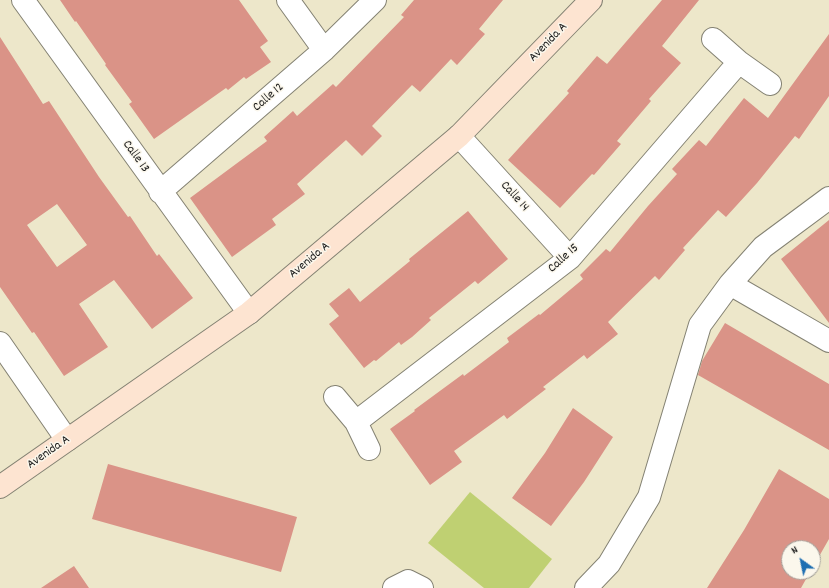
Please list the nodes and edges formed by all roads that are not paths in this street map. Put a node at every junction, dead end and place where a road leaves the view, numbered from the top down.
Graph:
1 (22, 0) edge
2 (288, 0) edge
3 (375, 0) edge
4 (591, 0) edge
5 (713, 40) dead end
6 (324, 50) junction
7 (739, 62) junction
8 (770, 84) dead end
9 (459, 136) junction
10 (160, 192) junction
11 (829, 198) edge
12 (570, 258) junction
13 (730, 284) junction
14 (249, 313) junction
15 (829, 341) edge
16 (0, 343) edge
17 (335, 397) dead end
18 (356, 422) junction
19 (67, 440) junction
20 (369, 449) dead end
21 (0, 487) edge
22 (394, 588) edge
23 (422, 588) edge
24 (586, 588) edge

1 - 10 street, Calle 13
2 - 6 street
3 - 6 street, Calle 12
4 - 9 street, Avenida A
5 - 7 street
6 - 10 street, Calle 12
7 - 8 street
7 - 12 street, Calle 15
9 - 12 street, Calle 14
9 - 14 street, Avenida A
10 - 14 street, Calle 13
11 - 13 street
12 - 18 street, Calle 15
13 - 15 street
13 - 24 street
14 - 19 street, Avenida A
16 - 19 street
17 - 18 street
18 - 20 street
19 - 21 street, Avenida A
22 - 23 street

